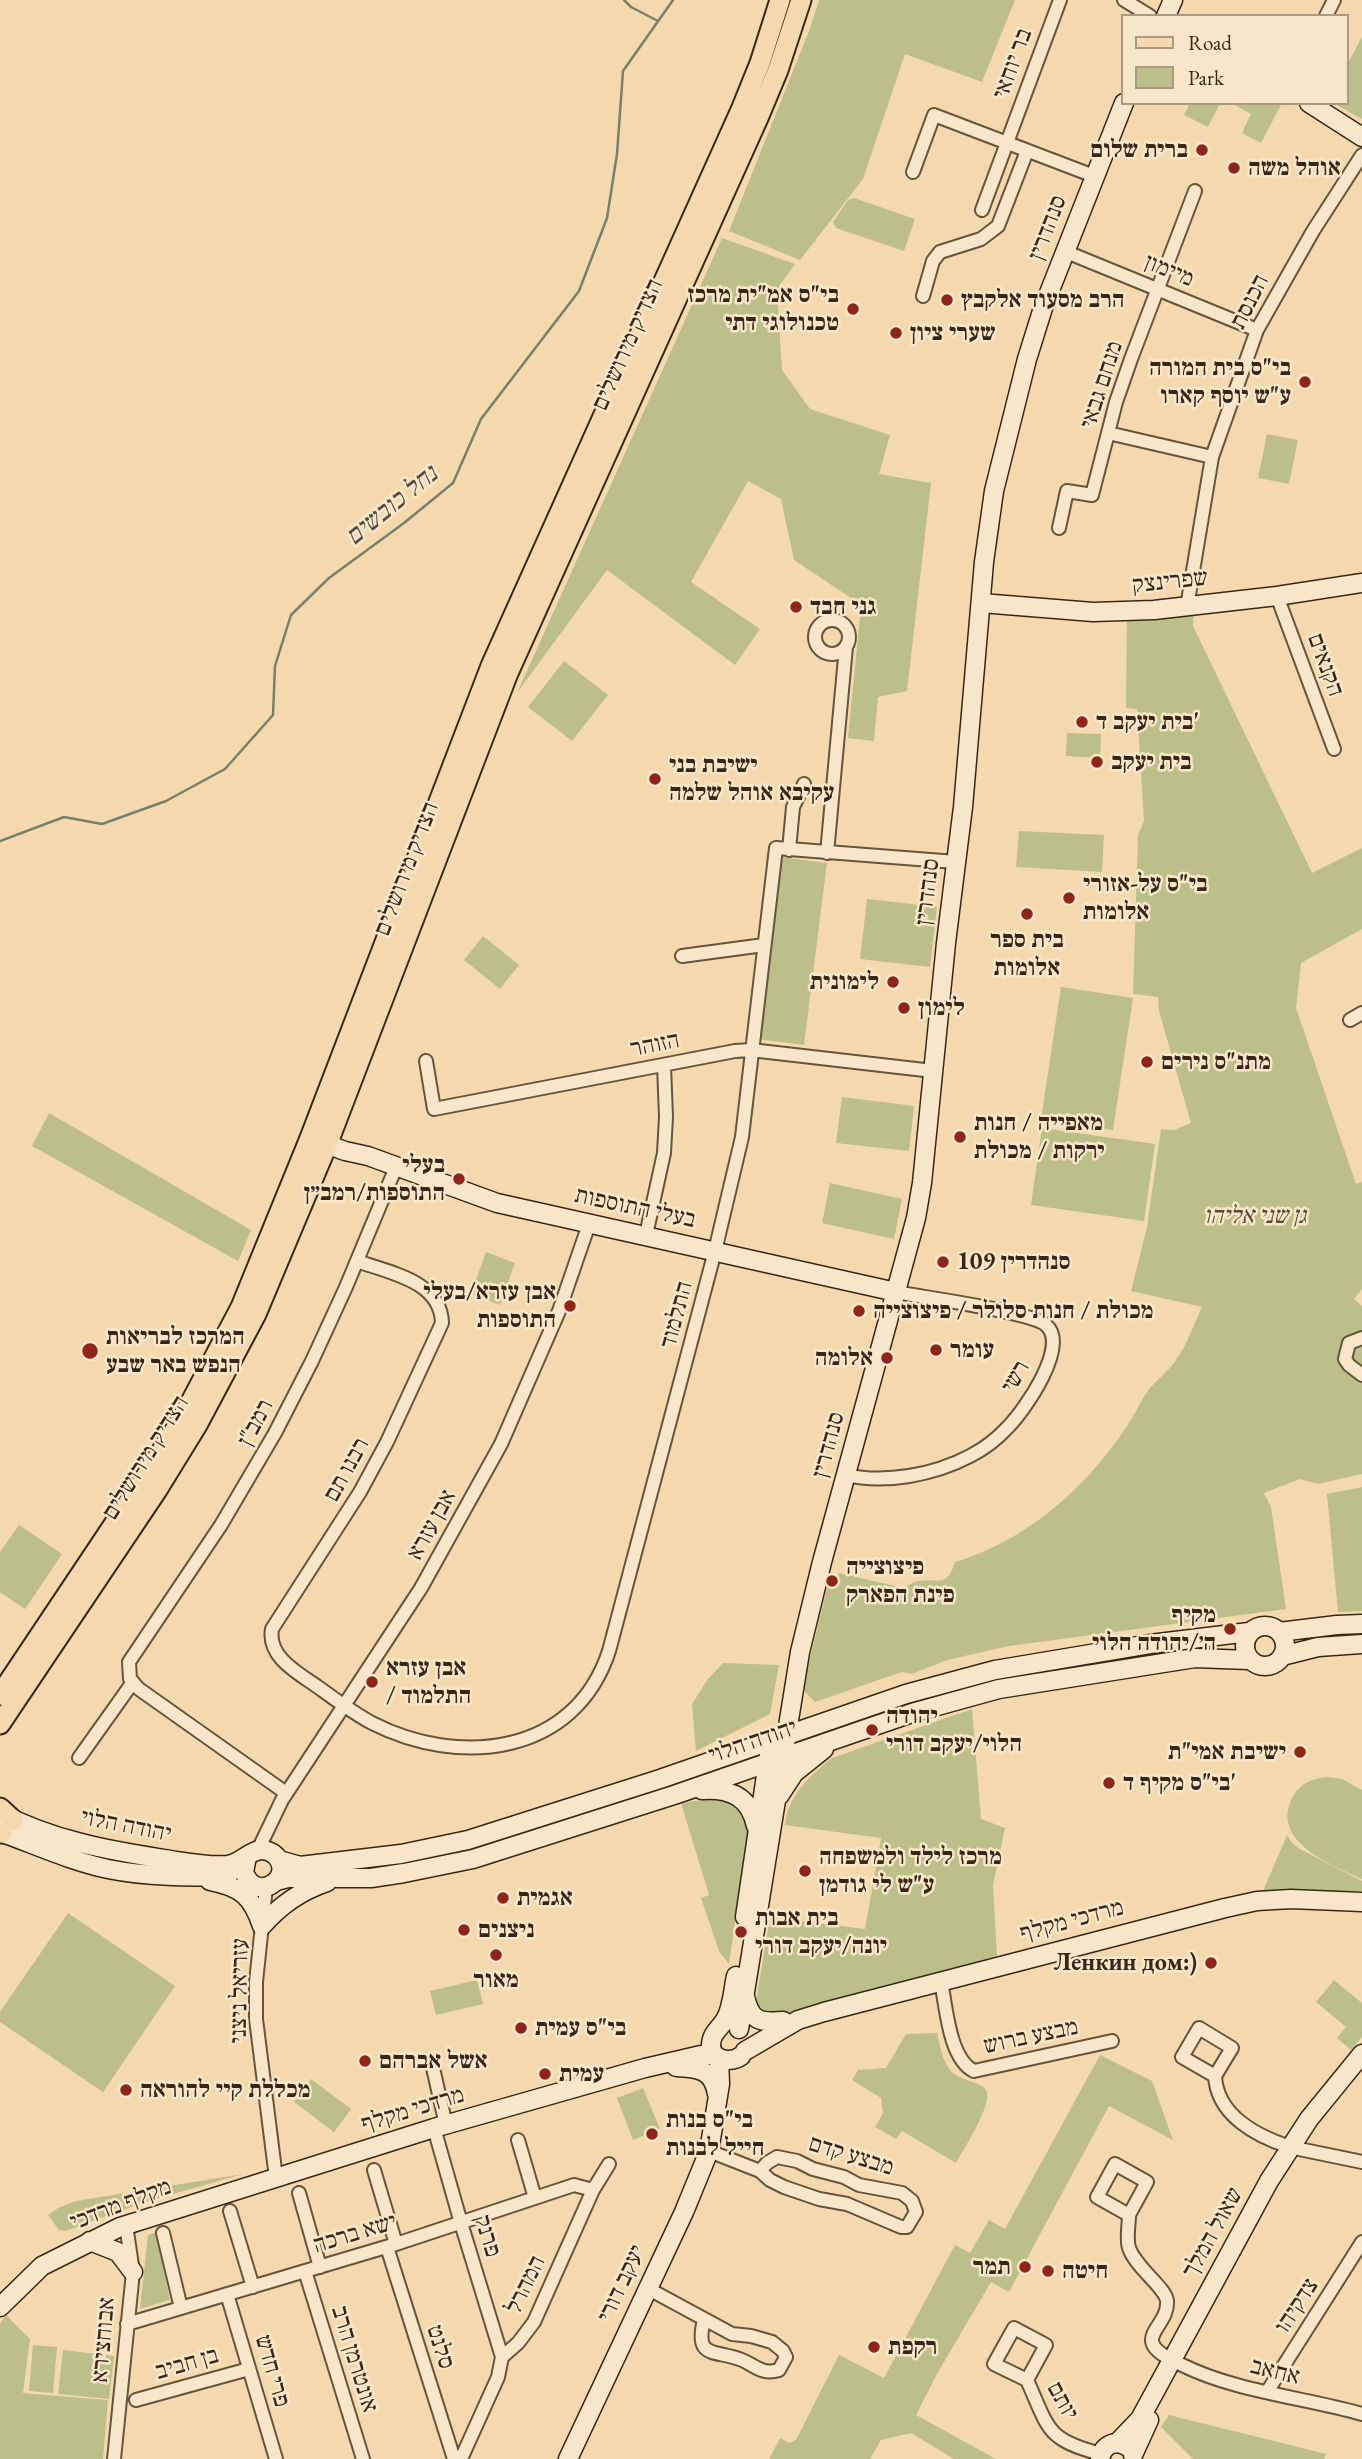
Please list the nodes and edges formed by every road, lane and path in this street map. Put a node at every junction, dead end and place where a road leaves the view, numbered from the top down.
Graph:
1 (780, 0) edge
2 (801, 0) edge
3 (1060, 0) edge
4 (1124, 0) edge
5 (1147, 14) edge
6 (1123, 105) edge
7 (1312, 105) edge
8 (1362, 137) edge
9 (1007, 143) junction
10 (1027, 151) junction
11 (1362, 155) edge
12 (913, 172) dead end
13 (1094, 176) junction
14 (1195, 191) dead end
15 (982, 210) dead end
16 (1065, 251) junction
17 (1157, 289) junction
18 (923, 296) dead end
19 (1257, 330) junction
20 (1108, 433) junction
21 (1212, 457) junction
22 (1059, 528) dead end
23 (1362, 583) edge
24 (1277, 596) junction
25 (981, 603) junction
26 (1187, 607) junction
27 (846, 647) dead end
28 (1334, 749) dead end
29 (804, 784) dead end
30 (789, 850) junction
31 (827, 853) junction
32 (956, 862) junction
33 (764, 945) junction
34 (682, 956) dead end
35 (1362, 1013) edge
36 (1350, 1020) dead end
37 (751, 1050) junction
38 (426, 1061) dead end
39 (664, 1065) junction
40 (933, 1071) junction
41 (320, 1136) junction
42 (396, 1167) junction
43 (589, 1224) junction
44 (646, 1235) junction
45 (715, 1251) junction
46 (357, 1261) junction
47 (896, 1292) junction
48 (1362, 1338) edge
49 (1362, 1375) edge
50 (846, 1475) junction
51 (1362, 1624) edge
52 (1249, 1632) junction
53 (1279, 1632) junction
54 (1362, 1644) edge
55 (1282, 1656) junction
56 (1249, 1660) junction
57 (133, 1682) junction
58 (792, 1692) junction
59 (0, 1695) edge
60 (345, 1706) junction
61 (835, 1719) junction
62 (0, 1724) edge
63 (780, 1738) junction
64 (840, 1738) junction
65 (79, 1758) dead end
66 (774, 1761) junction
67 (688, 1790) junction
68 (286, 1793) junction
69 (774, 1810) junction
70 (2, 1823) edge
71 (270, 1824) junction
72 (758, 1834) junction
73 (253, 1854) junction
74 (277, 1858) junction
75 (193, 1877) junction
76 (334, 1879) junction
77 (264, 1883) junction
78 (1362, 1902) edge
79 (262, 1926) junction
80 (941, 1981) junction
81 (744, 1993) junction
82 (790, 2020) junction
83 (741, 2030) junction
84 (1112, 2041) dead end
85 (716, 2045) junction
86 (743, 2054) junction
87 (1362, 2054) edge
88 (651, 2067) junction
89 (1362, 2067) edge
90 (433, 2068) dead end
91 (1215, 2076) dead end
92 (714, 2121) junction
93 (440, 2126) junction
94 (518, 2140) dead end
95 (1294, 2148) junction
96 (709, 2151) junction
97 (1362, 2162) edge
98 (609, 2164) dead end
99 (374, 2170) dead end
100 (760, 2171) junction
101 (276, 2178) junction
102 (593, 2190) junction
103 (299, 2193) dead end
104 (535, 2198) junction
105 (230, 2211) dead end
106 (1129, 2215) dead end
107 (461, 2223) junction
108 (126, 2225) junction
109 (163, 2233) dead end
110 (90, 2241) junction
111 (1362, 2242) edge
112 (391, 2246) junction
113 (320, 2267) junction
114 (305, 2271) junction
115 (133, 2272) junction
116 (253, 2287) junction
117 (647, 2288) junction
118 (228, 2294) junction
119 (0, 2307) edge
120 (181, 2308) junction
121 (704, 2320) junction
122 (127, 2324) junction
123 (502, 2357) junction
124 (1176, 2362) junction
125 (249, 2369) junction
126 (1027, 2380) junction
127 (1267, 2392) junction
128 (136, 2400) dead end
129 (1360, 2409) edge
130 (1118, 2442) junction
131 (1100, 2456) edge
132 (1134, 2457) edge
133 (114, 2459) edge
134 (276, 2459) edge
135 (363, 2459) edge
136 (454, 2459) edge
137 (461, 2459) edge
138 (568, 2459) edge

1 - 41 main road, הצדיק מירושלים
2 - 41 main road, הצדיק מירושלים
3 - 9 street, בר יוחאי
4 - 5 street
6 - 13 street, סנהדרין
7 - 8 street
9 - 10 street
9 - 12 street
9 - 15 street, בר יוחאי
10 - 13 street
10 - 18 street
11 - 19 street, הכנסת
13 - 16 street, סנהדרין
14 - 17 street, מנחם גבאי
16 - 17 street, מיימון
16 - 25 street, סנהדרין
17 - 19 street, מיימון
17 - 20 street, מנחם גבאי
19 - 21 street, הכנסת
20 - 21 street
20 - 22 street, מנחם גבאי
21 - 26 street, הכנסת
23 - 24 street, שפרינצק
24 - 26 street, שפרינצק
24 - 28 street, הקנאים
25 - 26 street, שפרינצק
25 - 32 street, סנהדרין
27 - 31 street
29 - 30 street
30 - 31 street
30 - 33 street, התלמוד
31 - 32 street
32 - 40 street, סנהדרין
33 - 34 street
33 - 37 street, התלמוד
35 - 36 street
37 - 39 street, הזוהר
37 - 40 street, הזוהר
37 - 45 street, התלמוד
38 - 39 street, הזוהר
39 - 44 street
40 - 47 street, סנהדרין
41 - 42 street, בעלי התוספות
41 - 59 main road, הצדיק מירושלים
41 - 62 main road, הצדיק מירושלים
42 - 43 street, בעלי התוספות
42 - 46 street, רמב"ן
43 - 44 street, בעלי התוספות
43 - 60 street, אבן עזרא
44 - 45 street, בעלי התוספות
45 - 47 street, בעלי התוספות
45 - 60 street, התלמוד
46 - 57 street, רמב"ן
46 - 60 street, רבנו תם
47 - 50 street, סנהדרין
47 - 50 street, רשי
48 - 49 street
50 - 58 street, סנהדרין
51 - 53 street
52 - 53 street
52 - 56 street
52 - 61 street, יהודה הלוי
53 - 55 street
54 - 55 street
55 - 56 street
56 - 64 street, יהודה הלוי
57 - 65 street
57 - 68 street
58 - 61 street
58 - 63 street, סנהדרין
60 - 68 street, אבן עזרא
61 - 63 street, יהודה הלוי
63 - 66 street, יעקב דורי
63 - 74 street, יהודה הלוי
64 - 66 street, יהודה הלוי
64 - 69 street
66 - 67 street, יהודה הלוי
66 - 69 street, יעקב דורי
66 - 72 street, יעקב דורי
67 - 72 street
67 - 76 street, יהודה הלוי
68 - 71 street, אבן עזרא
69 - 81 street, יעקב דורי
70 - 73 street, יהודה הלוי
70 - 75 street, יהודה הלוי
71 - 73 street, אבן עזרא
71 - 74 street
72 - 85 street, יעקב דורי
73 - 74 street
73 - 77 street
74 - 77 street
75 - 77 street, יהודה הלוי
75 - 79 street
76 - 77 street, יהודה הלוי
76 - 79 street
77 - 79 street, עזריאל ניצני
78 - 80 street, מרדכי מקלף
79 - 101 street, עזריאל ניצני
80 - 82 street, מרדכי מקלף
80 - 84 street, מבצע ברוש
81 - 82 street
81 - 83 street, יעקב דורי
82 - 83 street, מרדכי מקלף
82 - 86 street, מרדכי מקלף
83 - 85 street
83 - 86 street
85 - 86 street
85 - 88 street, מרדכי מקלף
85 - 92 street, יעקב דורי
86 - 92 street, יעקב דורי
87 - 95 street, שאול המלך
88 - 92 street
88 - 93 street, מרדכי מקלף
89 - 95 street, שאול המלך
90 - 93 street, פרנק
91 - 95 street
92 - 96 street, יעקב דורי
93 - 101 street, מרדכי מקלף
93 - 107 street, פרנק
94 - 104 street
95 - 97 street
95 - 124 street, שאול המלך
96 - 100 street, מבצע קדם
96 - 117 street, יעקב דורי
98 - 102 street, המהרל
99 - 112 street, סלנט
100 - 100 street, מבצע קדם
101 - 108 street, מקלף מרדכי
102 - 104 street, ישא ברכה
102 - 123 street, המהרל
103 - 113 street
104 - 107 street, ישא ברכה
105 - 116 street
106 - 124 street
107 - 112 street, ישא ברכה
107 - 123 street, פרנק
108 - 110 street, מקלף מרדכי
108 - 115 street, אבוחצירא
109 - 120 street
110 - 115 street
110 - 119 street, מקלף מרדכי
111 - 127 street, צדקיהו
112 - 113 street, ישא ברכה
112 - 136 street, סלנט
113 - 114 street, ישא ברכה
114 - 116 street, ישא ברכה
114 - 135 street, אונטרמן הרב
115 - 122 street, אבוחצירא
116 - 118 street, ישא ברכה
117 - 121 street
117 - 138 street, יעקב דורי
118 - 120 street, ישא ברכה
118 - 125 street, פרי חדש
120 - 122 street, ישא ברכה
121 - 121 street
122 - 133 street, אבוחצירא
123 - 137 street, המהרל
124 - 127 street, אחאב
124 - 130 street, שאול המלך
124 - 132 street, שאול המלך
125 - 128 street, בן חביב
125 - 134 street, פרי חדש
126 - 126 street, יותם
126 - 131 street, יותם
127 - 129 street, אחאב
130 - 131 street, שאול המלך
130 - 132 street

